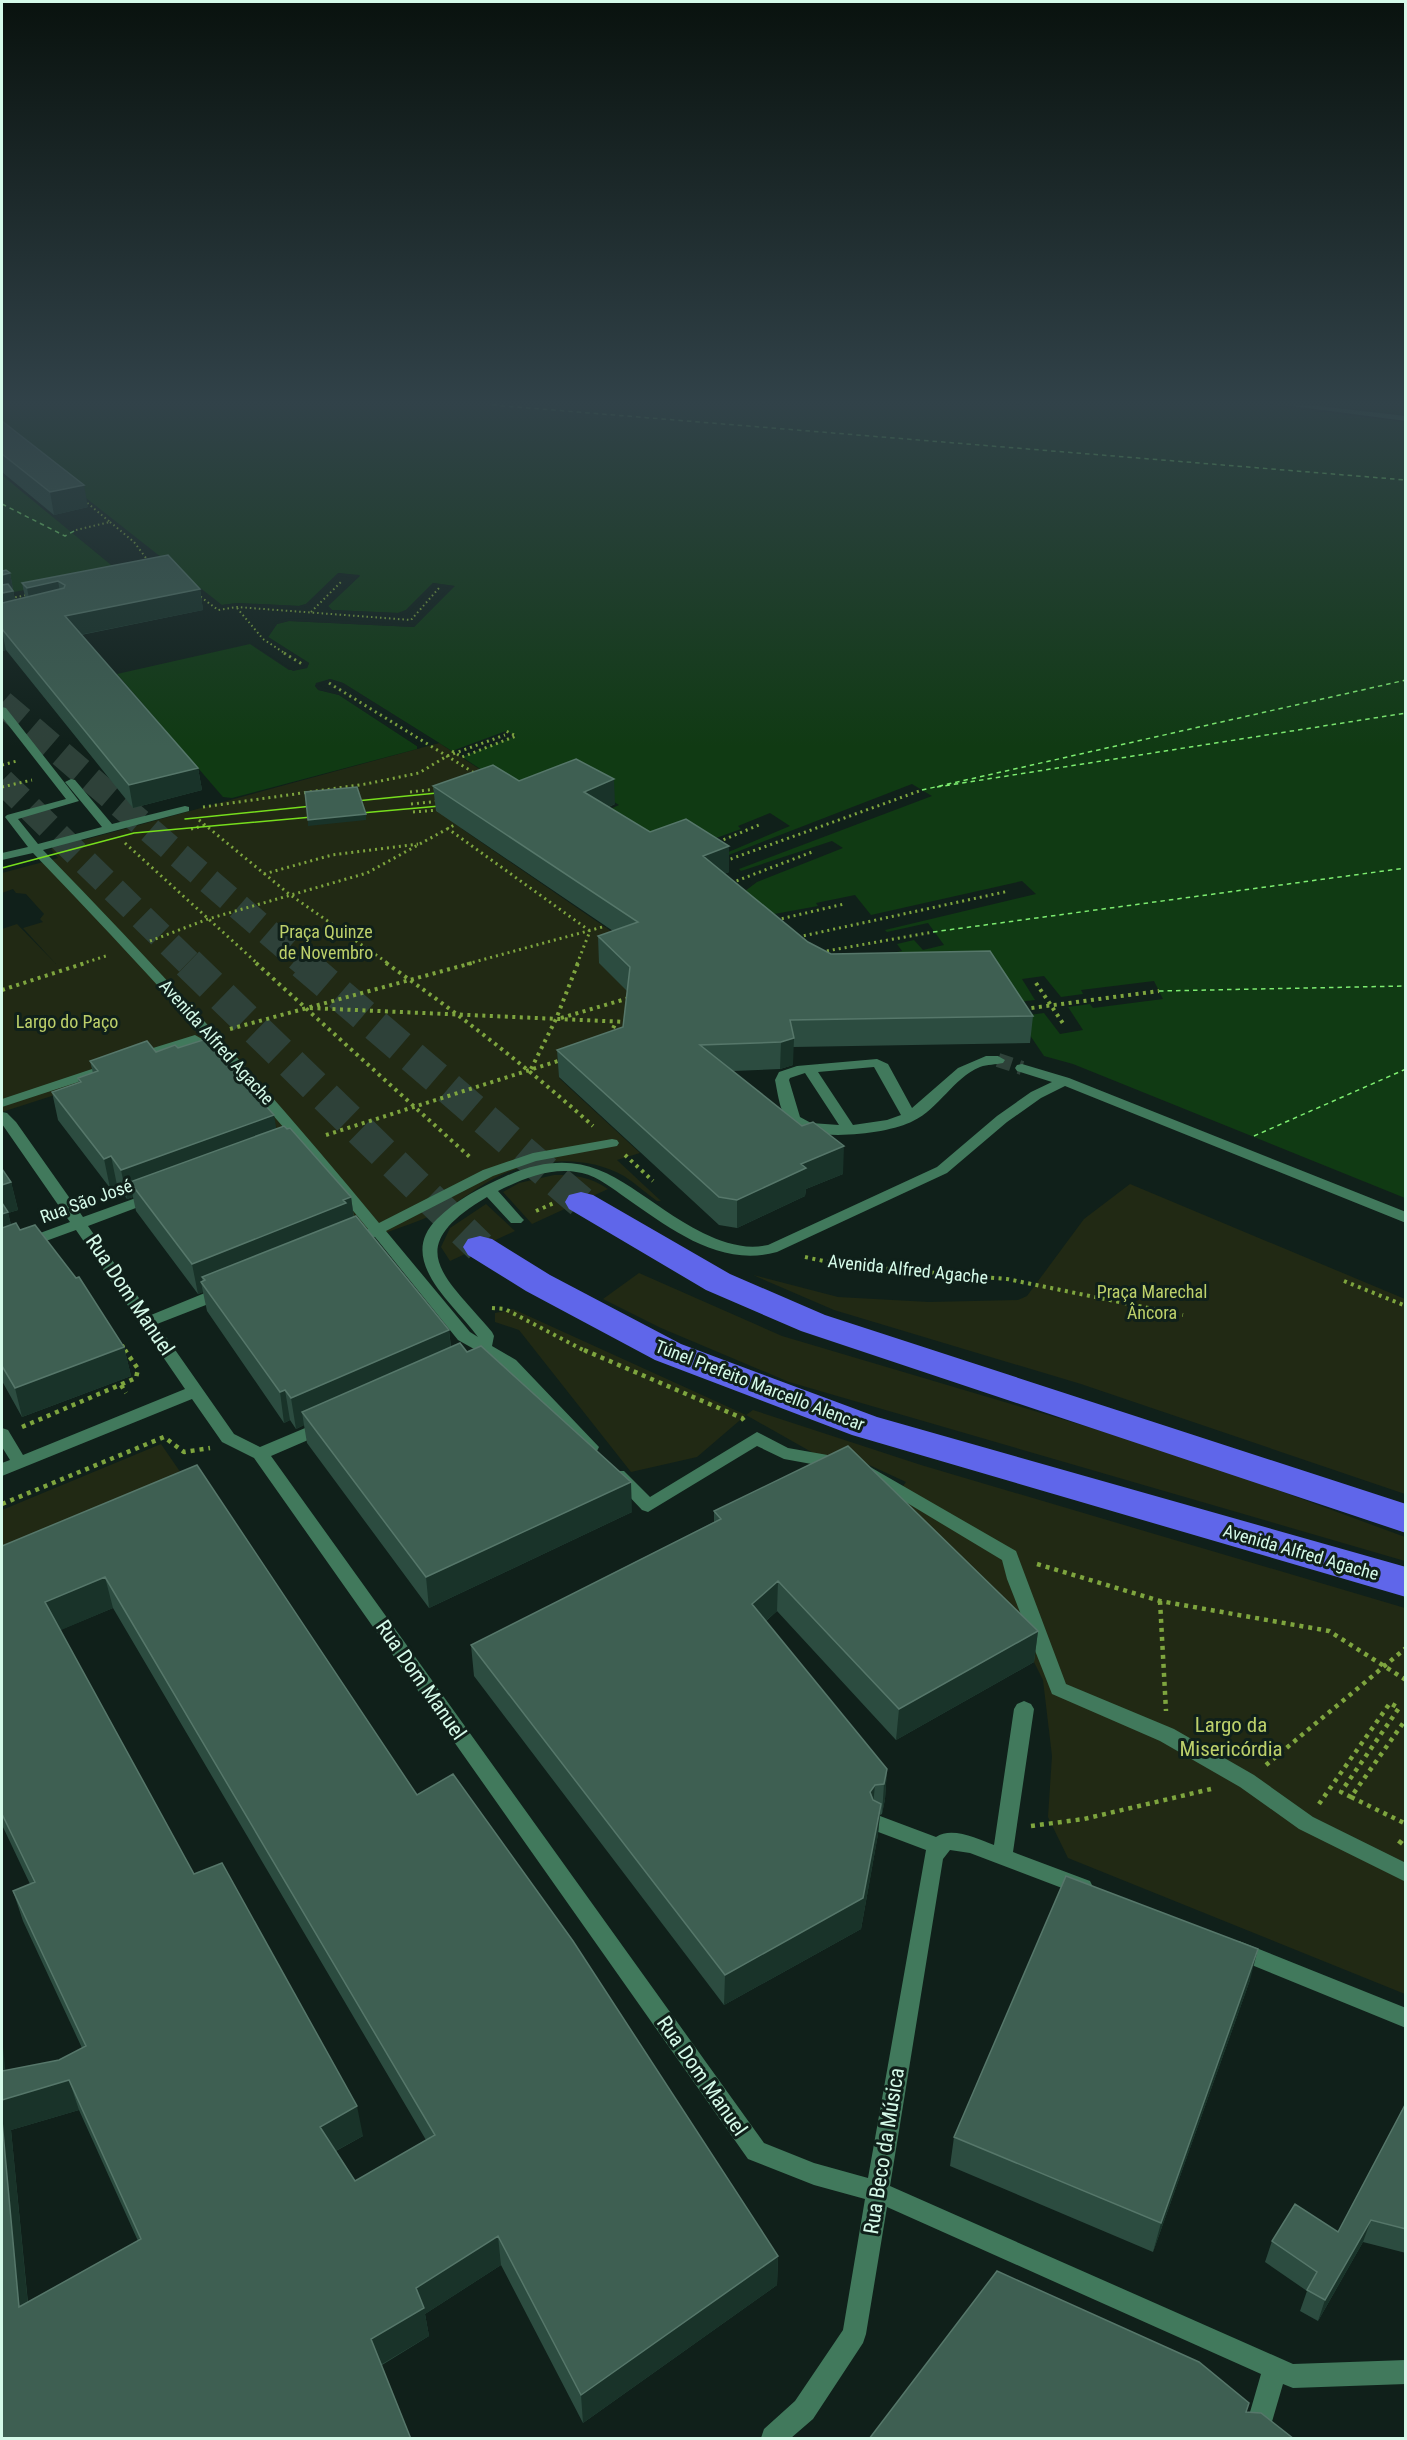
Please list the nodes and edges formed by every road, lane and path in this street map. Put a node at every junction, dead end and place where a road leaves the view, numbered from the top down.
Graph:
1 (106, 519) edge
2 (110, 522) junction
3 (76, 530) dead end
4 (140, 567) edge
5 (342, 581) dead end
6 (439, 588) dead end
7 (195, 592) edge
8 (29, 594) edge
9 (2, 600) edge
10 (237, 607) junction
11 (311, 612) junction
12 (302, 664) dead end
13 (329, 683) dead end
14 (2, 699) edge
15 (2, 710) edge
16 (506, 731) dead end
17 (505, 735) dead end
18 (454, 752) junction
19 (447, 756) junction
20 (54, 775) junction
21 (484, 779) edge
22 (2, 788) edge
23 (921, 790) dead end
24 (410, 792) dead end
25 (445, 794) edge
26 (442, 800) edge
27 (411, 804) dead end
28 (185, 809) junction
29 (440, 810) edge
30 (413, 812) dead end
31 (464, 821) edge
32 (759, 825) dead end
33 (109, 828) junction
34 (447, 828) junction
35 (716, 843) edge
36 (421, 844) junction
37 (36, 849) junction
38 (812, 852) dead end
39 (2, 857) edge
40 (717, 864) edge
41 (263, 874) junction
42 (728, 884) edge
43 (1009, 891) dead end
44 (289, 894) junction
45 (844, 904) dead end
46 (208, 919) junction
47 (769, 922) edge
48 (606, 926) edge
49 (590, 931) junction
50 (933, 932) dead end
51 (789, 939) edge
52 (132, 948) junction
53 (819, 952) edge
54 (411, 978) junction
55 (1036, 983) dead end
56 (2, 990) edge
57 (1159, 991) dead end
58 (630, 998) edge
59 (1051, 1005) junction
60 (307, 1008) junction
61 (1014, 1010) edge
62 (462, 1016) junction
63 (556, 1019) junction
64 (616, 1022) junction
65 (627, 1022) edge
66 (1064, 1025) dead end
67 (201, 1037) junction
68 (609, 1038) edge
69 (145, 1056) edge
70 (562, 1060) edge
71 (998, 1060) tunnel mouth
72 (123, 1063) edge
73 (1022, 1068) tunnel mouth
74 (809, 1069) junction
75 (530, 1070) junction
76 (1064, 1081) junction
77 (2, 1103) edge
78 (414, 1106) junction
79 (910, 1118) junction
80 (6, 1120) edge
81 (850, 1131) junction
82 (305, 1142) junction
83 (612, 1143) junction
84 (488, 1173) junction
85 (662, 1189) dead end
86 (489, 1190) junction
87 (167, 1192) edge
88 (582, 1202) tunnel mouth
89 (1406, 1218) edge
90 (516, 1220) dead end
91 (81, 1223) junction
92 (366, 1235) junction
93 (480, 1246) tunnel mouth
94 (772, 1250) junction
95 (2, 1252) edge
96 (1344, 1281) dead end
97 (234, 1287) edge
98 (462, 1304) junction
99 (1406, 1306) edge
100 (1183, 1315) dead end
101 (148, 1322) junction
102 (121, 1343) edge
103 (484, 1349) junction
104 (464, 1364) edge
105 (121, 1385) junction
106 (196, 1391) junction
107 (126, 1393) dead end
108 (337, 1420) edge
109 (2, 1435) edge
110 (757, 1438) junction
111 (234, 1441) junction
112 (260, 1454) junction
113 (20, 1463) junction
114 (2, 1470) edge
115 (1023, 1472) joint
116 (2, 1504) edge
117 (1406, 1519) edge
118 (1010, 1556) junction
119 (1406, 1582) edge
120 (1160, 1601) junction
121 (1406, 1648) edge
122 (1383, 1665) junction
123 (1403, 1678) edge
124 (1024, 1709) dead end
125 (1406, 1719) edge
126 (1167, 1735) junction
127 (1247, 1781) junction
128 (1351, 1797) junction
129 (1306, 1823) junction
130 (880, 1824) edge
131 (1406, 1824) edge
132 (1006, 1830) junction
133 (942, 1844) junction
134 (1002, 1857) junction
135 (1406, 1873) edge
136 (1097, 1893) edge
137 (1218, 1942) edge
138 (1406, 2018) edge
139 (878, 2192) junction
140 (1275, 2368) junction
141 (1406, 2372) edge
142 (773, 2439) edge
143 (1250, 2439) edge

1 - 2 path
2 - 3 path
2 - 4 path
5 - 11 path
6 - 11 path
7 - 10 path
8 - 9 path
10 - 11 path
10 - 12 path
13 - 19 path
14 - 33 street
15 - 20 street
16 - 18 path
17 - 18 path
18 - 19 path
19 - 21 path
19 - 28 path
20 - 22 path
20 - 37 street, Avenida Alfred Agache
23 - 40 path
24 - 25 path
26 - 27 path
28 - 33 street
28 - 41 path
29 - 30 path
31 - 34 path
32 - 35 path
33 - 37 street
33 - 46 path
34 - 36 path
34 - 49 path
36 - 41 path
36 - 44 path
37 - 39 street
37 - 52 street, Avenida Alfred Agache
38 - 42 path
41 - 44 path
43 - 51 path
44 - 46 path
44 - 54 path
45 - 47 path
46 - 52 path
46 - 60 path
48 - 49 path
49 - 54 path
49 - 63 path
50 - 53 path
52 - 56 path
52 - 67 street, Avenida Alfred Agache
54 - 60 path
54 - 62 path
55 - 59 path
57 - 59 path
58 - 63 path
59 - 61 path
59 - 66 path
60 - 62 path
60 - 67 path
60 - 78 path
62 - 63 path
62 - 75 path
63 - 64 path
63 - 75 path
64 - 65 path
64 - 68 path
67 - 69 street
67 - 82 street, Avenida Alfred Agache
70 - 75 path
71 - 79 street
72 - 77 street
73 - 76 street
74 - 79 street
74 - 81 street
74 - 81 street
75 - 78 path
75 - 83 path
76 - 89 street
76 - 94 street
78 - 82 path
78 - 84 path
79 - 81 street
80 - 91 street, Rua Dom Manuel
82 - 92 street, Avenida Alfred Agache
83 - 84 street
83 - 85 path
84 - 92 street
86 - 90 street
86 - 94 street
86 - 98 street
87 - 91 street, Rua São José
88 - 117 highway
91 - 95 street, Rua São José
91 - 101 street, Rua Dom Manuel
92 - 103 street, Avenida Alfred Agache
93 - 115 highway, Túnel Prefeito Marcello Alencar
94 - 100 path, Avenida Alfred Agache
96 - 99 path
97 - 101 street
98 - 103 street
98 - 110 path
101 - 106 street, Rua Dom Manuel
102 - 105 path
103 - 104 street
103 - 110 street, Avenida Alfred Agache
105 - 107 path
105 - 109 path
106 - 111 street, Rua Dom Manuel
106 - 113 street
108 - 112 street
109 - 113 street
110 - 118 street
111 - 112 street, Rua Dom Manuel
111 - 116 path
112 - 139 street, Rua Dom Manuel
113 - 114 street
115 - 119 highway, Avenida Alfred Agache
118 - 120 path
118 - 126 street
120 - 122 path
120 - 126 path
121 - 122 path
122 - 123 path
122 - 127 path
124 - 132 street
125 - 128 path
126 - 127 street
127 - 129 street
127 - 132 path
128 - 129 path
128 - 131 path
129 - 135 street
130 - 133 street
132 - 134 street
133 - 134 street
133 - 139 street, Rua Beco da Música
134 - 136 street
137 - 138 street
139 - 140 street, Rua Dom Manuel
139 - 142 street, Rua Beco da Música
140 - 141 street, Rua Dom Manuel
140 - 143 street

